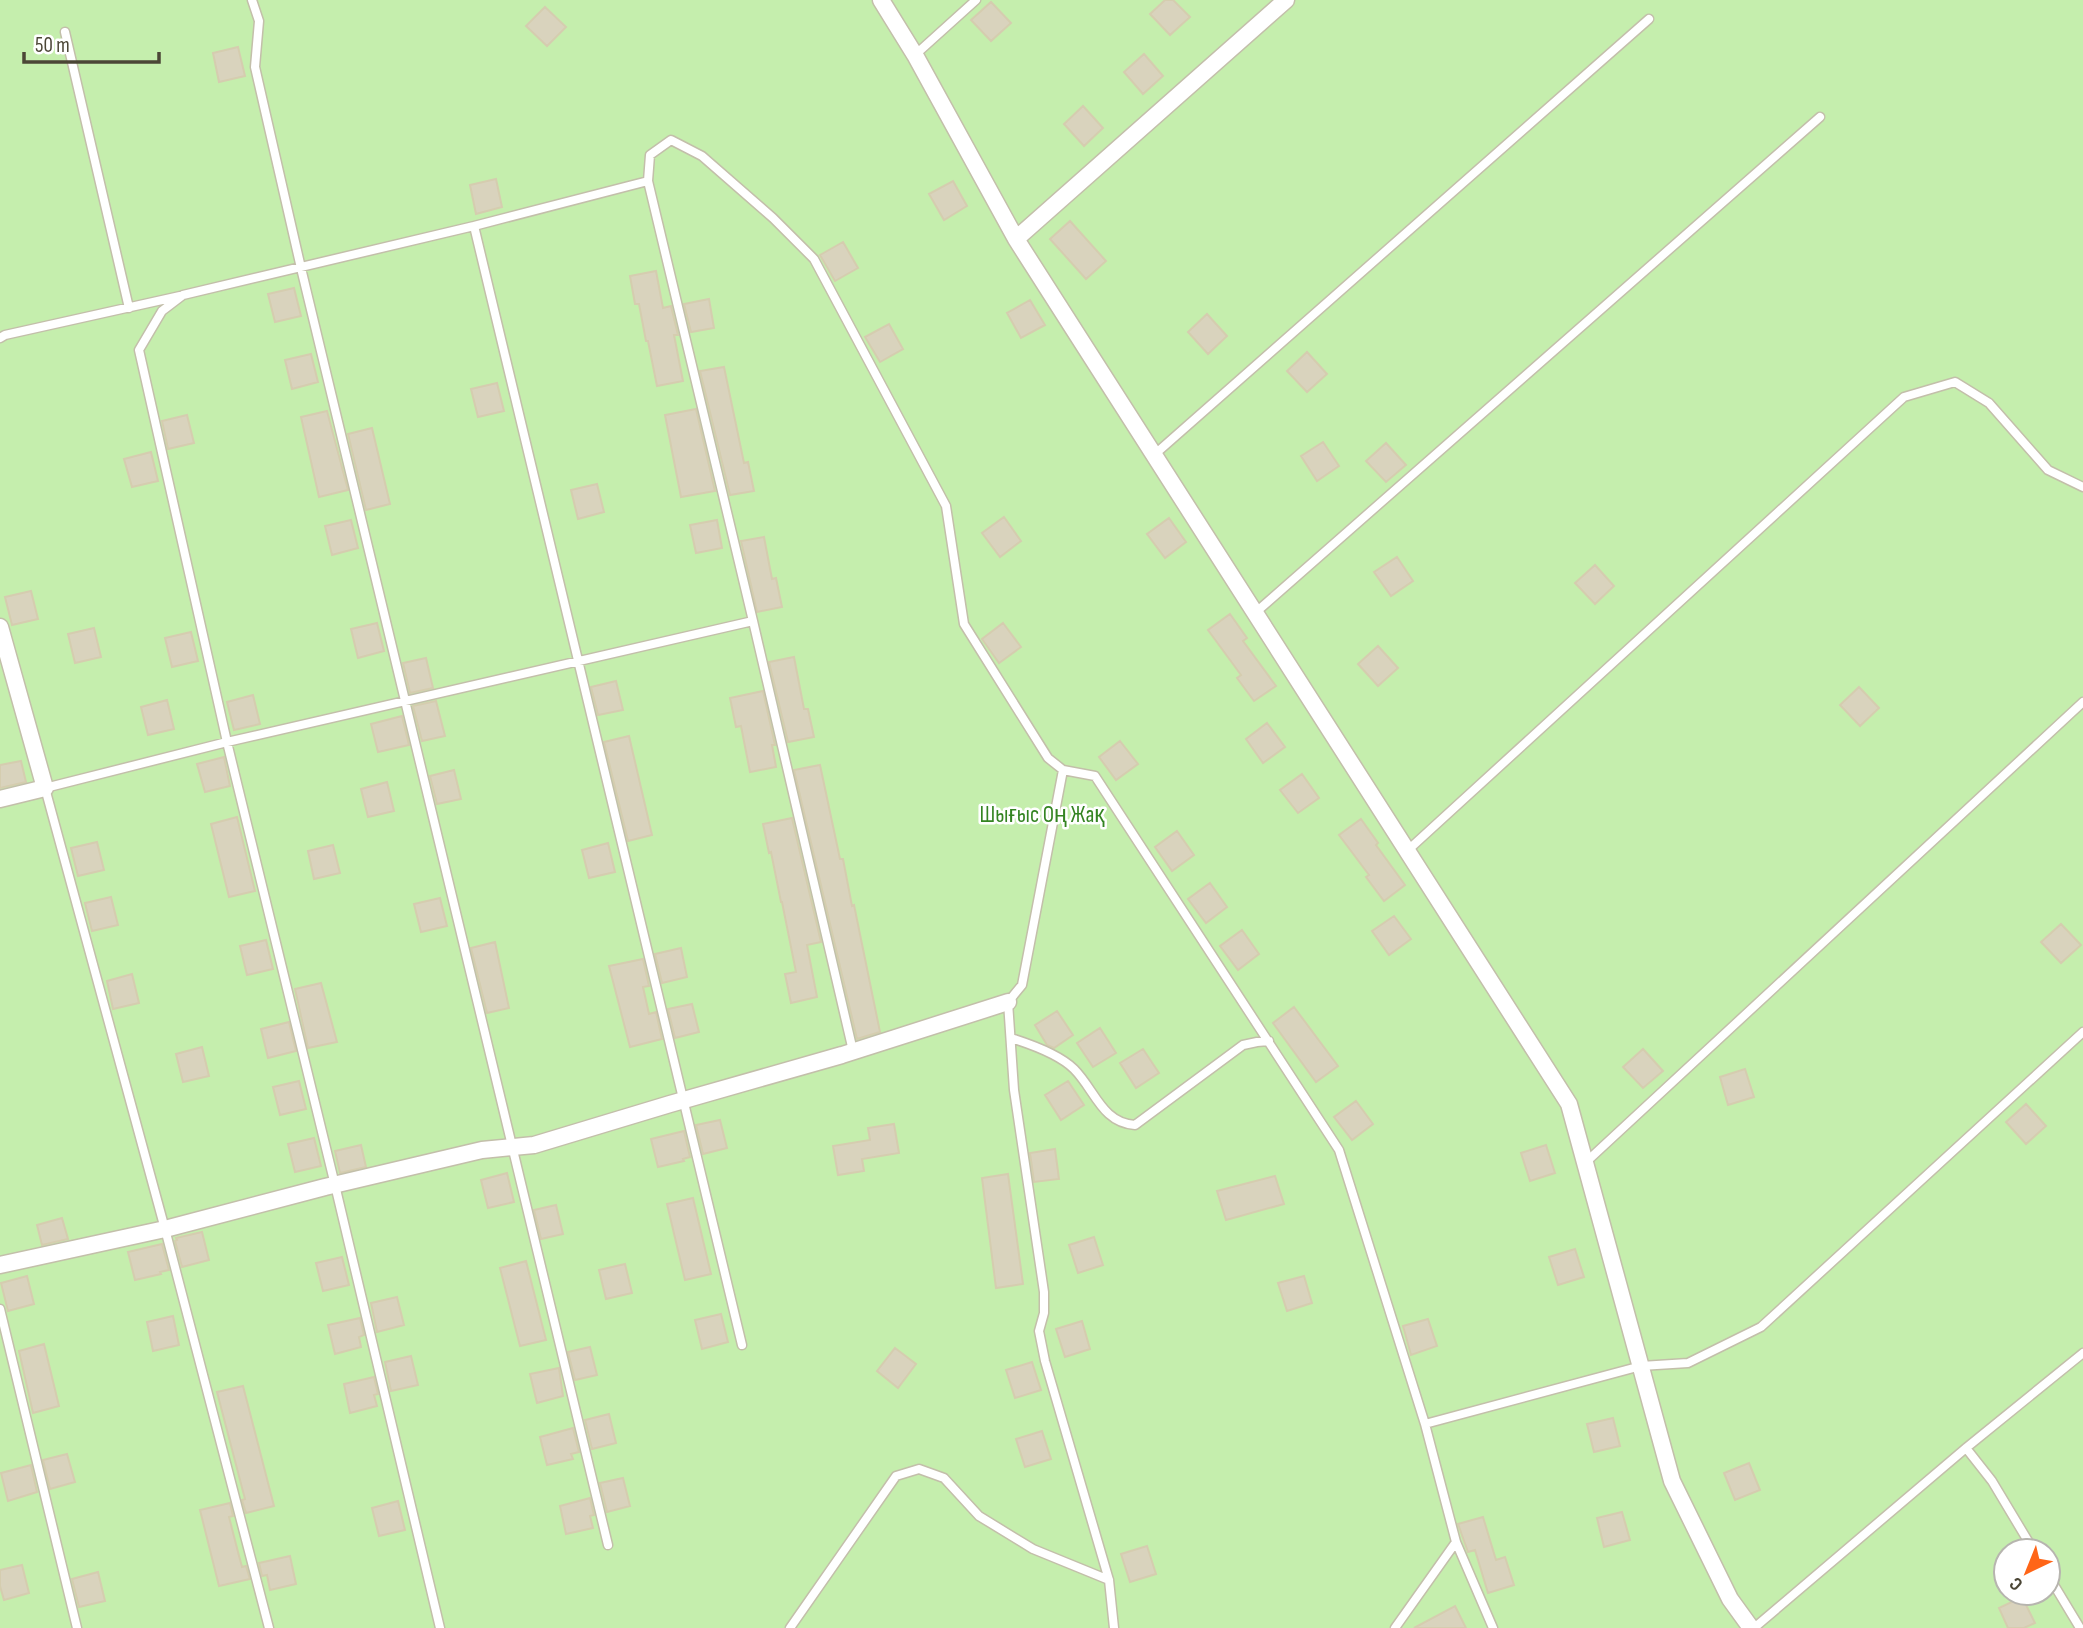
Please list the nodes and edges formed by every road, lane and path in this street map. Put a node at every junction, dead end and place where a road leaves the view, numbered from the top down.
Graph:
1 (252, 0) edge
2 (881, 0) edge
3 (976, 0) edge
4 (1286, 0) edge
5 (1649, 19) dead end
6 (65, 32) dead end
7 (915, 55) junction
8 (1820, 117) dead end
9 (648, 181) junction
10 (474, 226) junction
11 (1016, 239) junction
12 (301, 268) junction
13 (183, 295) junction
14 (129, 308) junction
15 (0, 338) edge
16 (1154, 454) junction
17 (2083, 487) edge
18 (1255, 613) junction
19 (753, 621) junction
20 (0, 627) edge
21 (580, 662) junction
22 (2083, 702) edge
23 (405, 703) junction
24 (227, 742) junction
25 (1063, 770) junction
26 (45, 788) junction
27 (0, 799) edge
28 (1407, 851) junction
29 (1008, 1002) junction
30 (2083, 1032) edge
31 (1011, 1038) junction
32 (1269, 1041) junction
33 (853, 1051) junction
34 (684, 1100) junction
35 (513, 1147) junction
36 (1585, 1163) junction
37 (335, 1185) junction
38 (165, 1229) junction
39 (0, 1265) edge
40 (0, 1309) edge
41 (742, 1345) dead end
42 (2083, 1353) edge
43 (1641, 1366) junction
44 (1425, 1424) junction
45 (1966, 1448) junction
46 (2026, 1537) edge
47 (1456, 1542) junction
48 (608, 1545) dead end
49 (1109, 1580) junction
50 (2062, 1598) edge
51 (76, 1628) edge
52 (269, 1628) edge
53 (440, 1628) edge
54 (790, 1628) edge
55 (1114, 1628) edge
56 (1395, 1628) edge
57 (1493, 1628) edge
58 (1753, 1628) edge
59 (2080, 1628) edge

1 - 12 lane
2 - 7 street
3 - 7 lane
4 - 11 street
5 - 16 lane
6 - 14 lane
7 - 11 street
8 - 18 lane
9 - 10 lane
9 - 19 lane
9 - 25 lane
10 - 12 lane
10 - 21 lane
11 - 16 street
12 - 13 lane
12 - 23 lane
13 - 14 lane
13 - 24 lane
14 - 15 lane
16 - 18 street
17 - 28 lane
18 - 28 street
19 - 21 lane
19 - 33 lane
20 - 26 street
21 - 23 lane
21 - 34 lane
22 - 36 lane
23 - 24 lane
23 - 35 lane
24 - 26 lane
24 - 37 lane
25 - 29 lane
25 - 32 lane
26 - 27 street
26 - 38 lane
28 - 36 street
29 - 31 lane
29 - 33 street
30 - 43 lane
31 - 32 lane
31 - 49 lane
32 - 44 lane
33 - 34 street
34 - 35 street
34 - 41 lane
35 - 37 street
35 - 48 lane
36 - 43 street
37 - 38 street
37 - 53 lane
38 - 39 street
38 - 52 lane
40 - 51 lane
42 - 45 lane
43 - 44 lane
43 - 58 street
44 - 47 lane
45 - 46 lane
45 - 58 lane
47 - 56 lane
47 - 57 lane
49 - 54 lane
49 - 55 lane
50 - 59 lane

